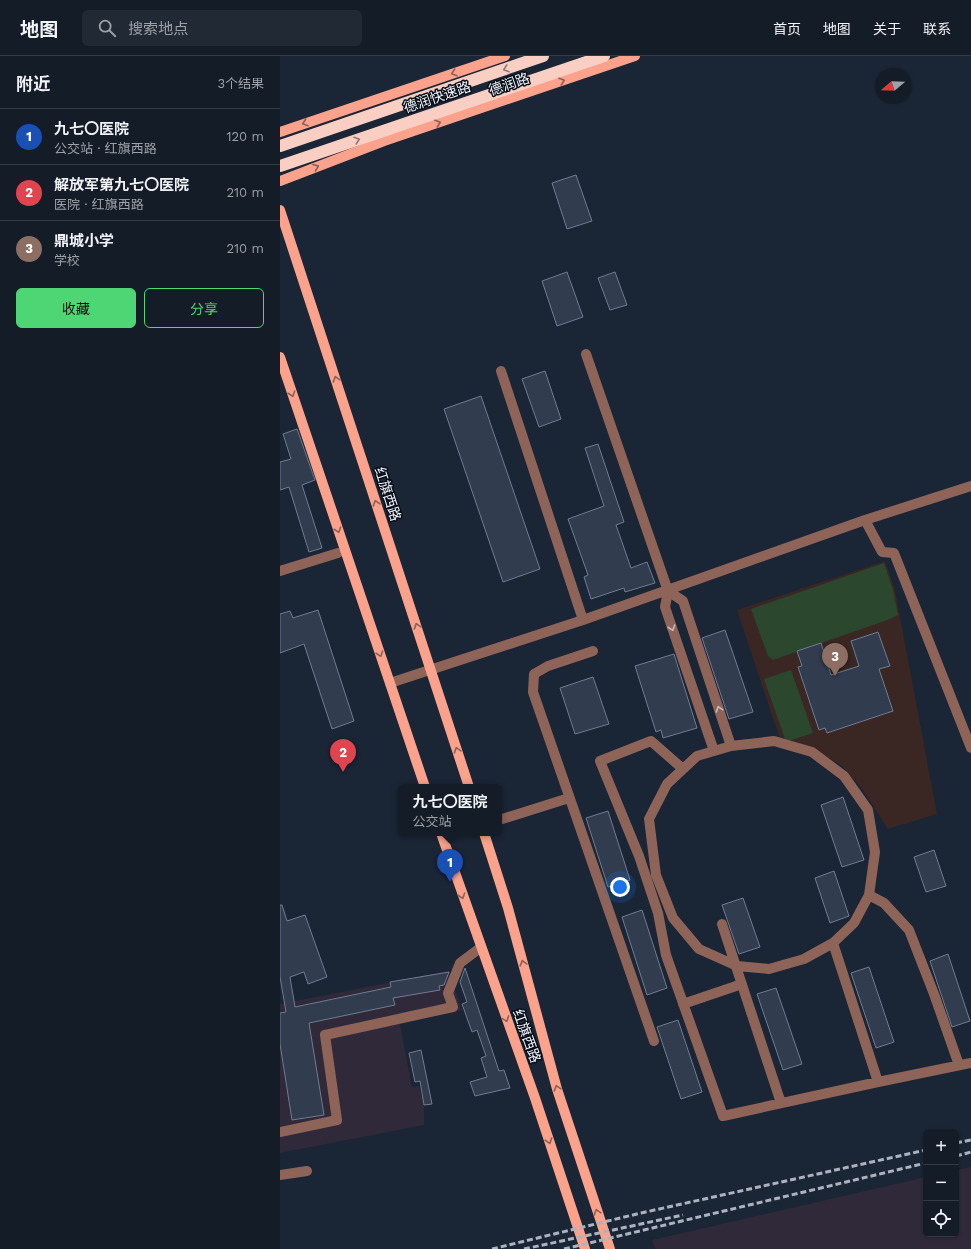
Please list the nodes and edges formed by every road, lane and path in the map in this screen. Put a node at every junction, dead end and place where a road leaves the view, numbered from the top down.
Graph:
1 (504, 56) edge
2 (543, 56) edge
3 (604, 56) edge
4 (635, 56) edge
5 (280, 132) edge
6 (280, 146) edge
7 (280, 166) edge
8 (280, 182) edge
9 (280, 210) edge
10 (586, 354) dead end
11 (280, 357) edge
12 (501, 371) dead end
13 (971, 486) edge
14 (865, 520) junction
15 (338, 553) dead end
16 (280, 571) edge
17 (668, 591) junction
18 (583, 620) junction
19 (593, 651) dead end
20 (431, 669) junction
21 (390, 683) junction
22 (731, 746) junction
23 (971, 748) edge
24 (714, 751) junction
25 (683, 769) junction
26 (424, 784) edge
27 (468, 784) edge
28 (570, 798) junction
29 (502, 819) edge
30 (441, 836) edge
31 (485, 836) edge
32 (651, 877) junction
33 (869, 895) junction
34 (722, 924) dead end
35 (833, 943) junction
36 (480, 948) junction
37 (737, 966) junction
38 (742, 984) junction
39 (683, 1004) junction
40 (654, 1041) dead end
41 (971, 1063) edge
42 (959, 1065) junction
43 (878, 1082) junction
44 (781, 1104) junction
45 (280, 1132) edge
46 (307, 1171) dead end
47 (280, 1175) edge
48 (585, 1249) edge
49 (610, 1249) edge

1 -> 5 main road, 德润路
2 -> 6 highway, 德润快速路
7 -> 3 highway, 德润快速路
8 -> 4 main road, 德润路
20 -> 9 main road, 红旗西路
10 - 17 street
11 -> 21 main road
12 - 18 street
13 - 14 street
14 - 17 street
14 - 23 street
15 - 16 street
17 - 18 street
22 -> 17 street
17 -> 24 street
18 - 20 street
19 - 28 street
20 - 21 street
27 -> 20 main road, 红旗西路
21 - 26 main road
22 - 24 street
22 - 33 street
24 - 25 street
25 - 32 street
25 - 32 street
28 - 29 street
28 - 40 street
30 -> 36 main road, 红旗西路
49 -> 31 main road, 红旗西路
32 - 37 street
32 - 39 street
33 - 35 street
33 - 42 street
34 - 37 street
35 - 37 street
35 - 43 street
36 - 45 street
36 -> 48 main road, 红旗西路
37 - 38 street
38 - 39 street
38 - 44 street
39 - 44 street
41 - 42 street
42 - 43 street
43 - 44 street
46 - 47 street

